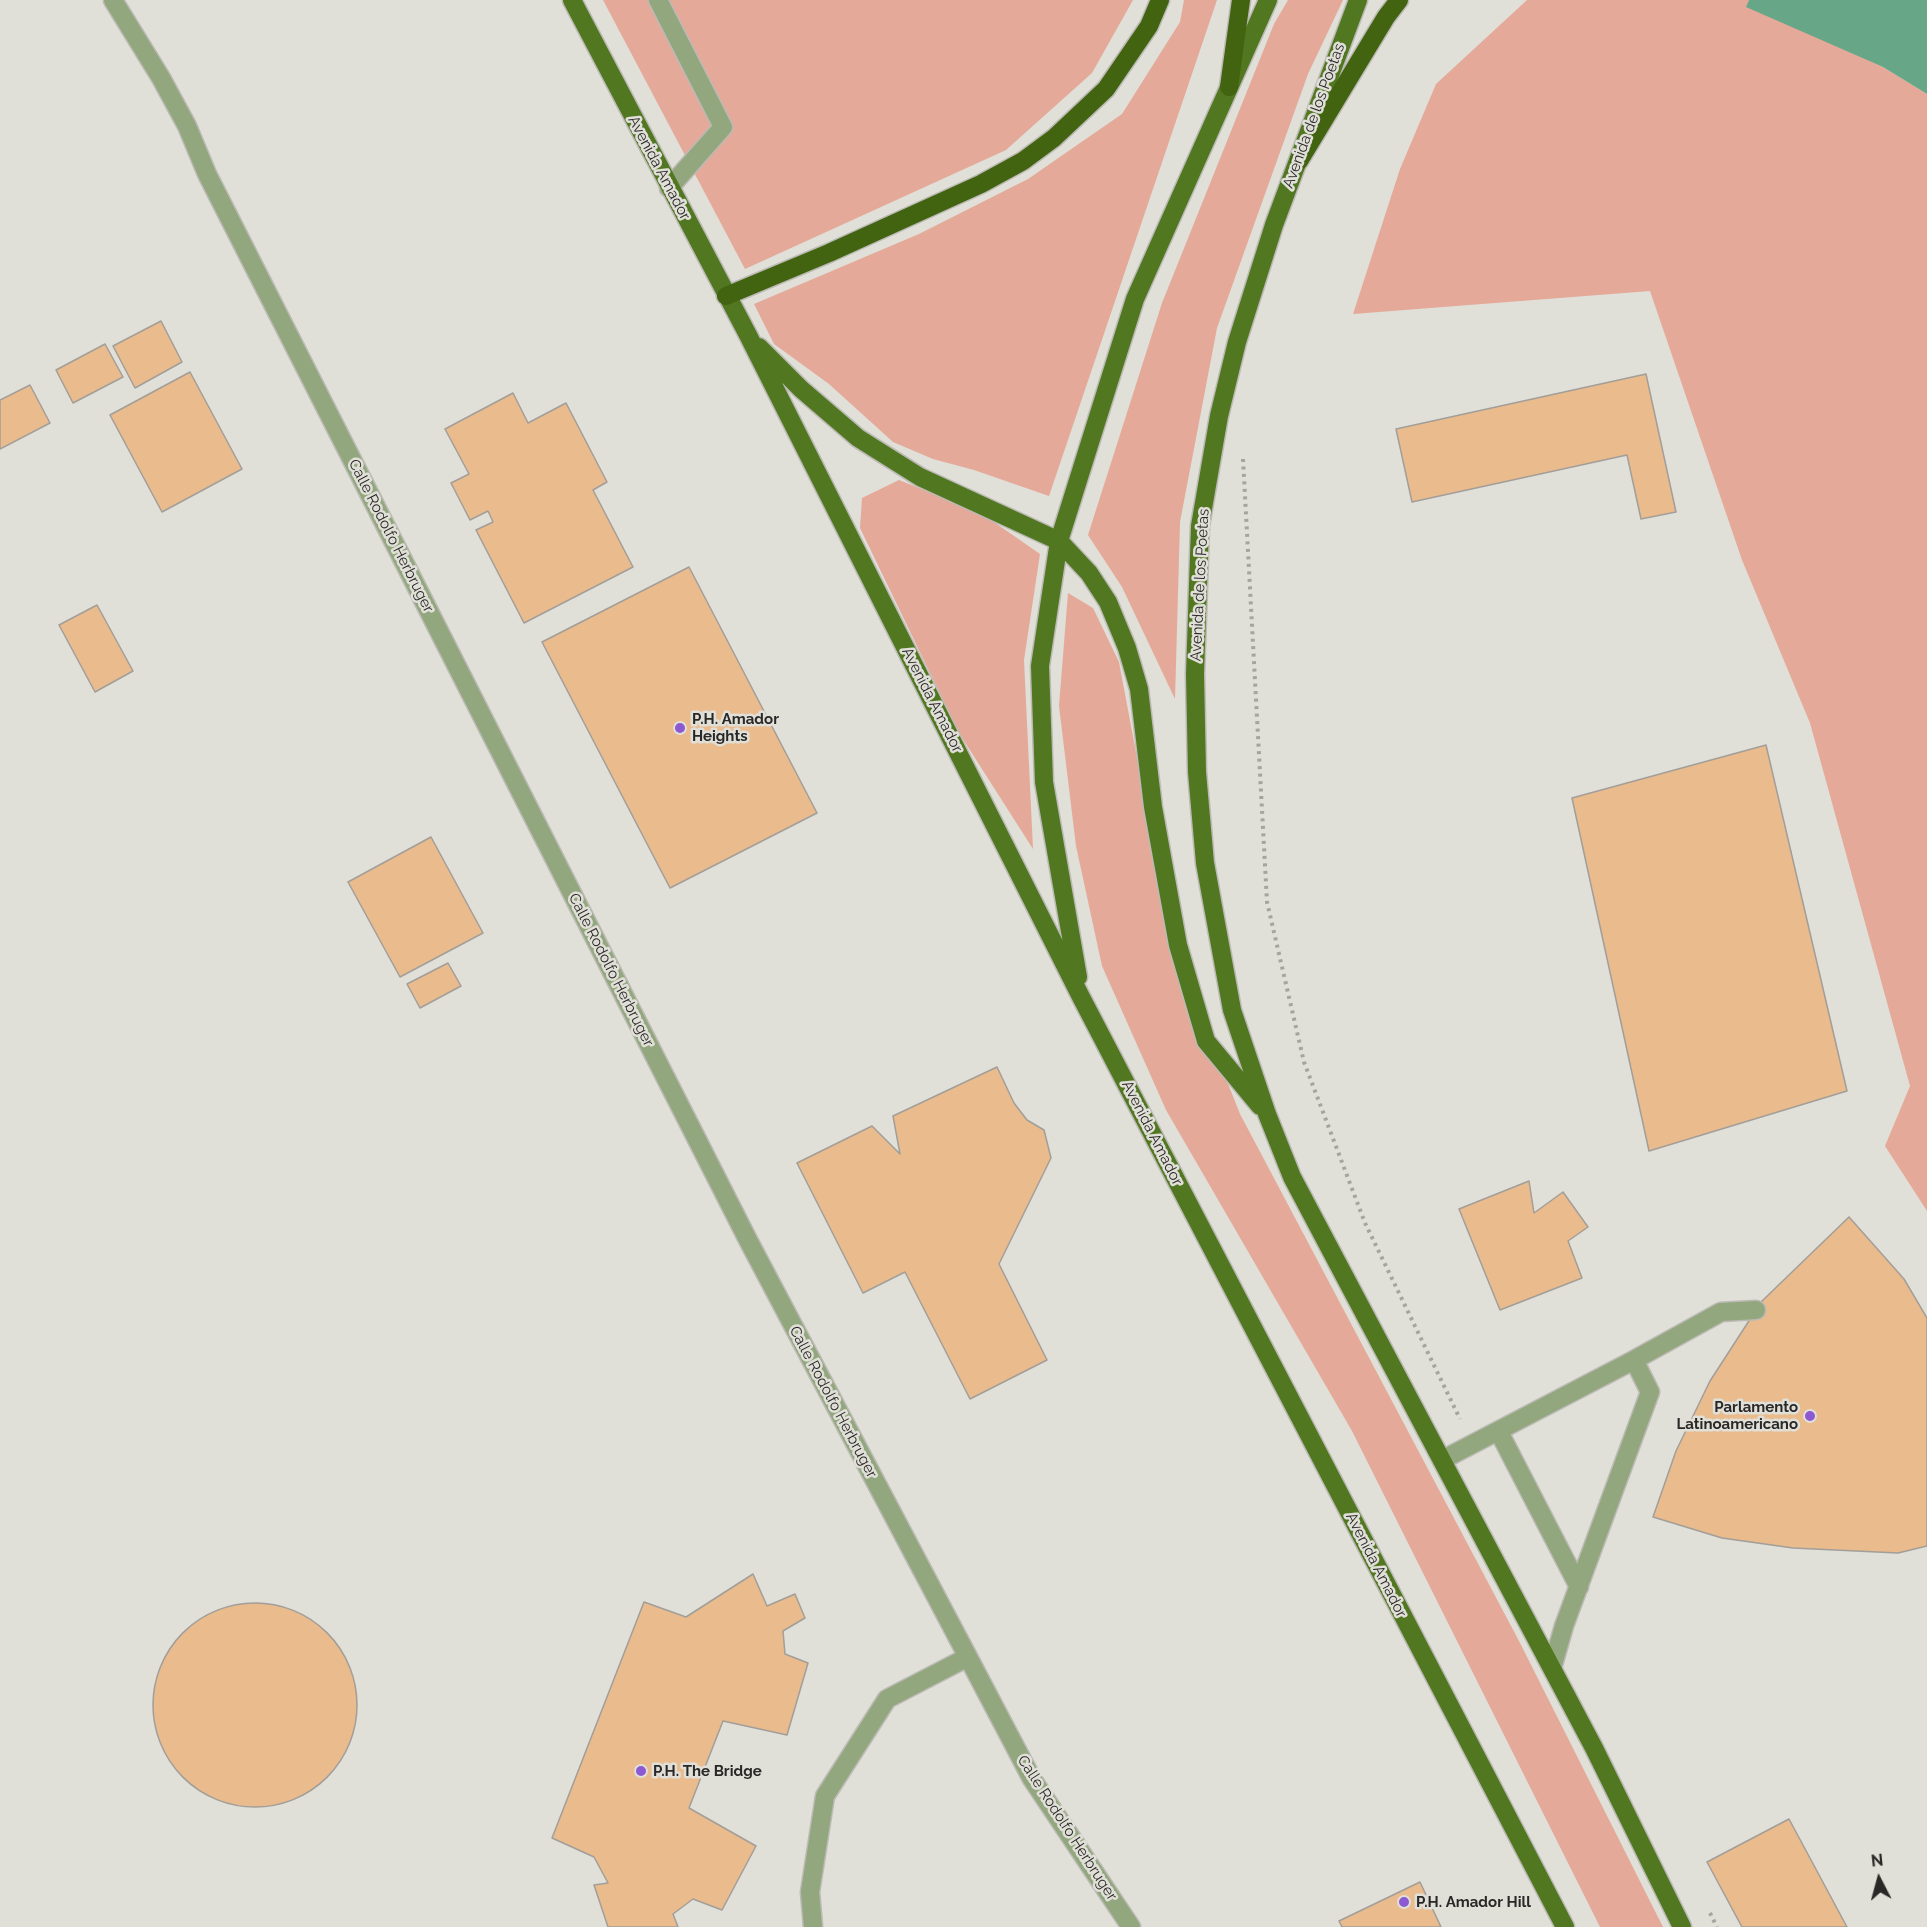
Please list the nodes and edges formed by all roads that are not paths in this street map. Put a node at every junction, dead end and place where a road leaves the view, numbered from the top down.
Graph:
1 (113, 0) edge
2 (572, 0) edge
3 (658, 0) edge
4 (1160, 0) edge
5 (1241, 0) edge
6 (1268, 0) edge
7 (1358, 0) edge
8 (1399, 0) edge
9 (1229, 87) junction
10 (1299, 161) junction
11 (669, 188) junction
12 (726, 296) junction
13 (748, 335) junction
14 (1059, 541) junction
15 (1081, 997) junction
16 (1267, 1114) junction
17 (1756, 1310) dead end
18 (1634, 1360) junction
19 (1499, 1432) junction
20 (1442, 1460) junction
21 (1579, 1587) junction
22 (968, 1657) junction
23 (1552, 1668) junction
24 (813, 1927) edge
25 (1131, 1927) edge
26 (1565, 1927) edge
27 (1682, 1927) edge

1 - 22 street, Calle Rodolfo Herbruger
2 - 11 main road, Avenida Amador
3 - 11 street
4 - 12 highway
5 - 9 highway
6 - 9 main road
7 - 10 main road, Avenida de los Poetas
8 - 10 highway
9 - 14 main road
10 - 16 main road, Avenida de los Poetas
11 - 12 main road, Avenida Amador
12 - 13 main road, Avenida Amador
13 - 14 main road, Avenida Amador
13 - 15 main road, Avenida Amador
14 - 15 main road
14 - 16 main road
15 - 26 main road, Avenida Amador
16 - 20 main road
17 - 18 street
18 - 19 street
18 - 21 street
19 - 20 street
19 - 21 street
20 - 23 main road
21 - 23 street
22 - 24 street
22 - 25 street, Calle Rodolfo Herbruger
23 - 27 main road

